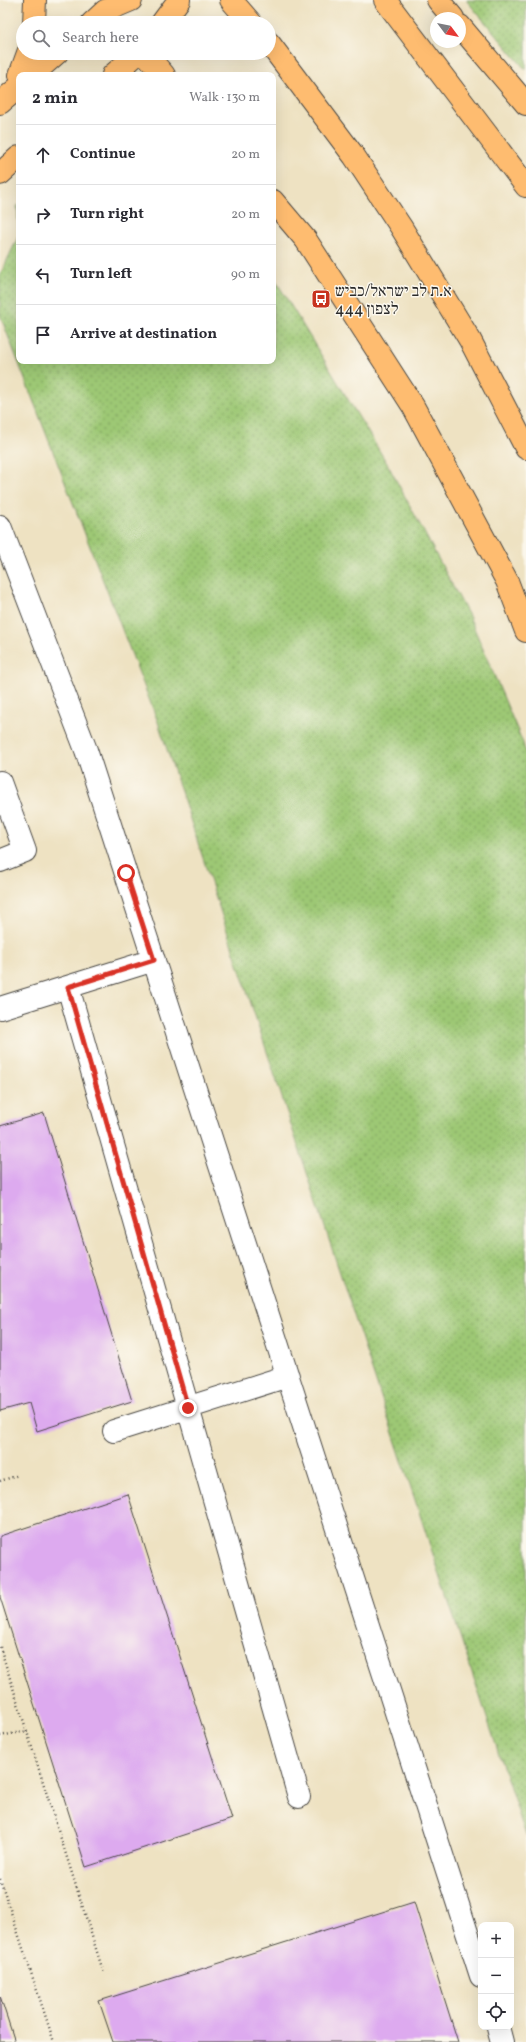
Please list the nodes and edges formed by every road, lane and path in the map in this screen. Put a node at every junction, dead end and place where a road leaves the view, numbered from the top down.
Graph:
1 (35, 0) edge
2 (131, 0) edge
3 (179, 0) edge
4 (231, 0) edge
5 (385, 0) edge
6 (438, 0) edge
7 (448, 12) edge
8 (102, 14) edge
9 (34, 16) edge
10 (167, 16) edge
11 (245, 16) edge
12 (466, 33) edge
13 (276, 52) edge
14 (25, 60) edge
15 (50, 60) edge
16 (130, 60) edge
17 (151, 60) edge
18 (21, 72) edge
19 (36, 72) edge
20 (116, 72) edge
21 (161, 72) edge
22 (526, 104) edge
23 (526, 186) edge
24 (276, 205) edge
25 (526, 448) edge
26 (0, 526) edge
27 (526, 631) edge
28 (0, 782) edge
29 (0, 862) edge
30 (154, 960) junction
31 (68, 987) junction
32 (0, 1008) edge
33 (288, 1376) junction
34 (188, 1408) junction
35 (114, 1431) dead end
36 (19, 1475) dead end
37 (0, 1481) edge
38 (0, 1647) edge
39 (27, 1731) junction
40 (0, 1736) edge
41 (299, 1797) dead end
42 (0, 1878) edge
43 (478, 1967) edge
44 (104, 1974) dead end
45 (499, 2030) edge
46 (54, 2042) edge
47 (502, 2042) edge

1 - 9 main road
2 - 8 main road
3 - 10 main road
4 - 11 main road
5 - 23 main road
6 - 7 main road
12 - 22 main road
13 - 25 main road
14 - 18 main road
15 - 19 main road
16 - 20 main road
17 - 21 main road
24 - 27 main road
26 - 30 lane
28 - 29 lane
30 - 31 lane
30 - 33 lane
31 - 32 lane
31 - 34 lane
33 - 34 lane
33 - 43 lane
34 - 35 lane
34 - 41 lane
36 - 37 path
38 - 39 path
39 - 40 path
39 - 44 path
42 - 46 path
45 - 47 lane

